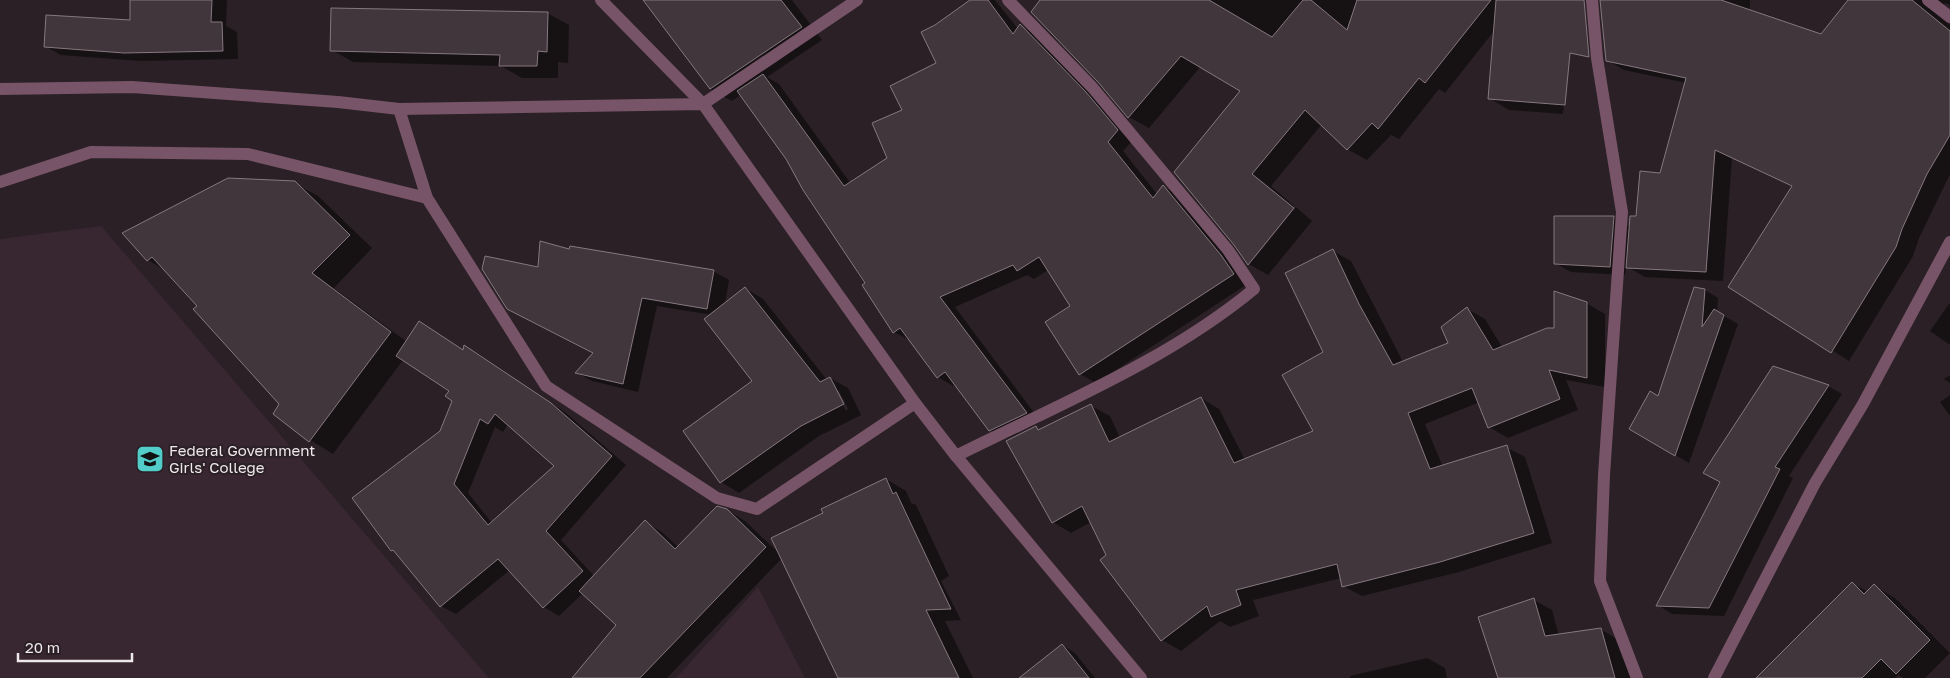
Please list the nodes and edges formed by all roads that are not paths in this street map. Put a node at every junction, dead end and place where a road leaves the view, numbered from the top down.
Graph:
1 (601, 0) edge
2 (857, 0) edge
3 (1008, 0) edge
4 (1592, 0) edge
5 (1928, 0) edge
6 (1950, 17) edge
7 (0, 89) edge
8 (703, 104) junction
9 (399, 109) junction
10 (0, 182) edge
11 (427, 198) junction
12 (1950, 242) edge
13 (914, 403) junction
14 (956, 456) junction
15 (1141, 678) edge
16 (1637, 678) edge
17 (1714, 678) edge

1 - 8 street
2 - 8 street
3 - 14 street
4 - 16 street
5 - 6 street
7 - 9 street
8 - 9 street
8 - 13 street
9 - 11 street
10 - 11 street
11 - 13 street
12 - 17 street
13 - 14 street
14 - 15 street

